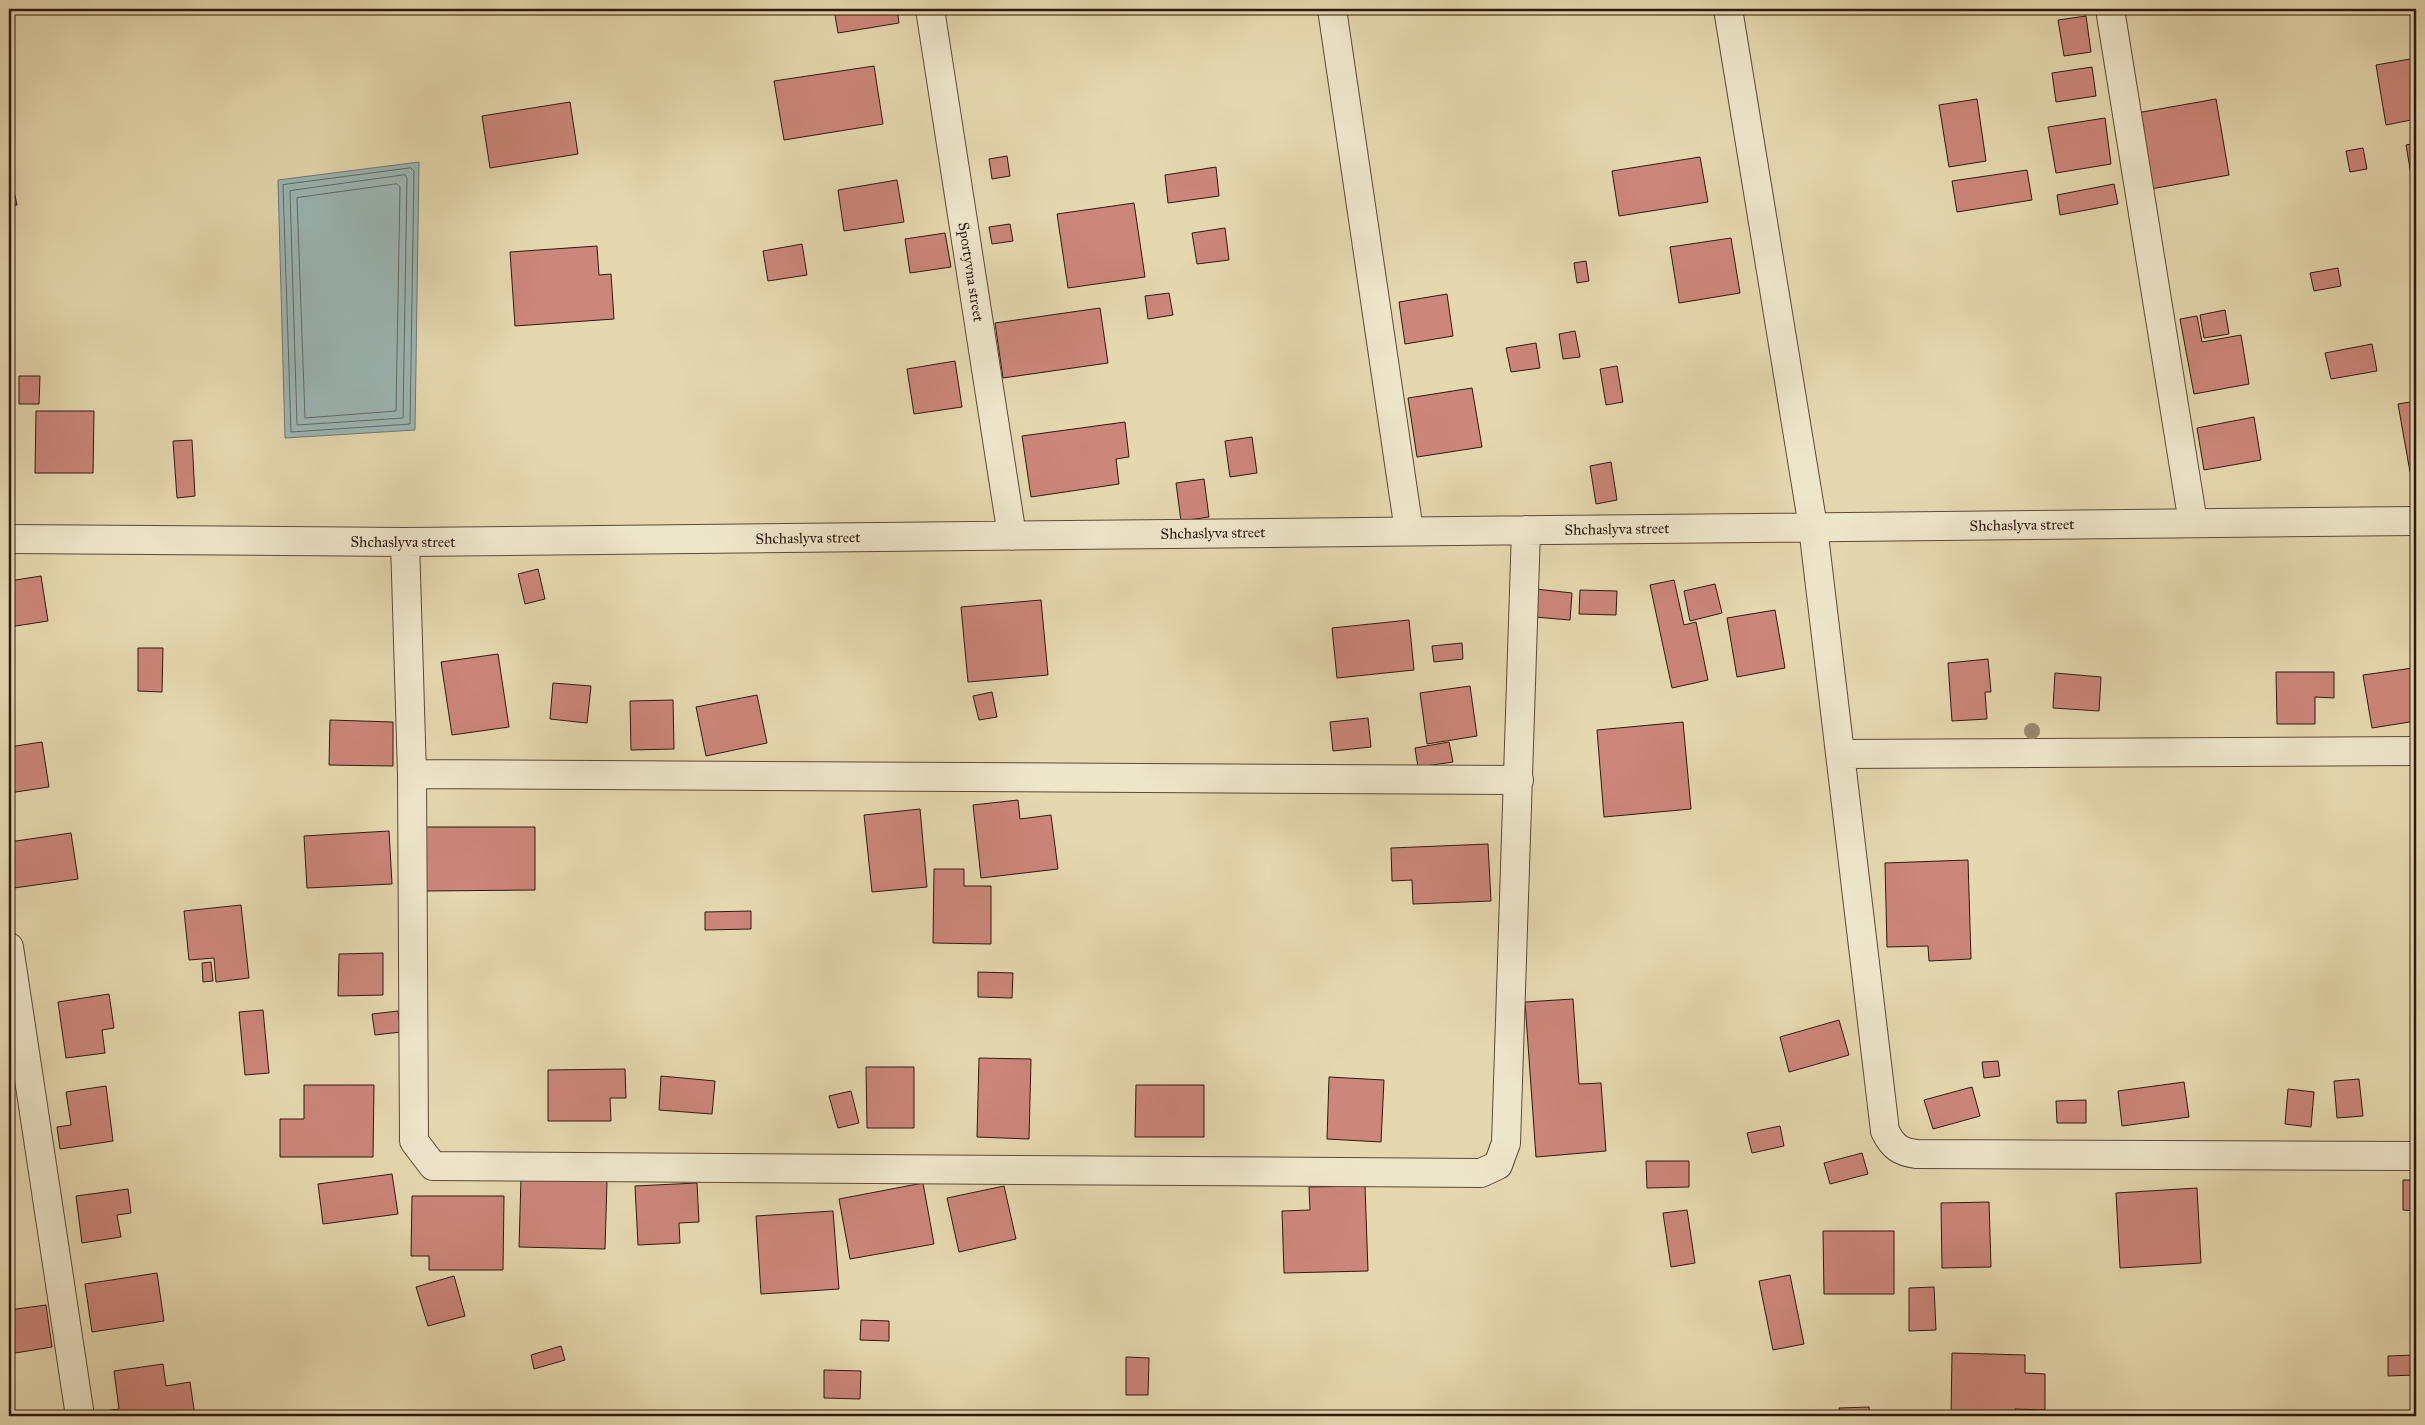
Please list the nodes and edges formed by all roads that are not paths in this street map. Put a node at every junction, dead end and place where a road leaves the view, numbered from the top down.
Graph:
1 (930, 9) edge
2 (1332, 9) edge
3 (1728, 9) edge
4 (2110, 9) edge
5 (2416, 520) edge
6 (2193, 523) junction
7 (1813, 527) junction
8 (1526, 530) junction
9 (1409, 531) junction
10 (1012, 536) junction
11 (9, 538) edge
12 (405, 542) junction
13 (2416, 751) edge
14 (1840, 754) junction
15 (412, 774) junction
16 (1519, 780) junction
17 (9, 947) edge
18 (2416, 1156) edge
19 (80, 1416) edge

1 - 10 street, Sportyvna street
2 - 9 street
3 - 7 street
4 - 6 street
5 - 6 street, Shchaslyva street
6 - 7 street, Shchaslyva street
7 - 8 street, Shchaslyva street
7 - 14 street
8 - 9 street, Shchaslyva street
8 - 16 street
9 - 10 street, Shchaslyva street
10 - 12 street, Shchaslyva street
11 - 12 street, Shchaslyva street
12 - 15 street
13 - 14 street
14 - 18 street
15 - 16 street
15 - 16 street
17 - 19 street

